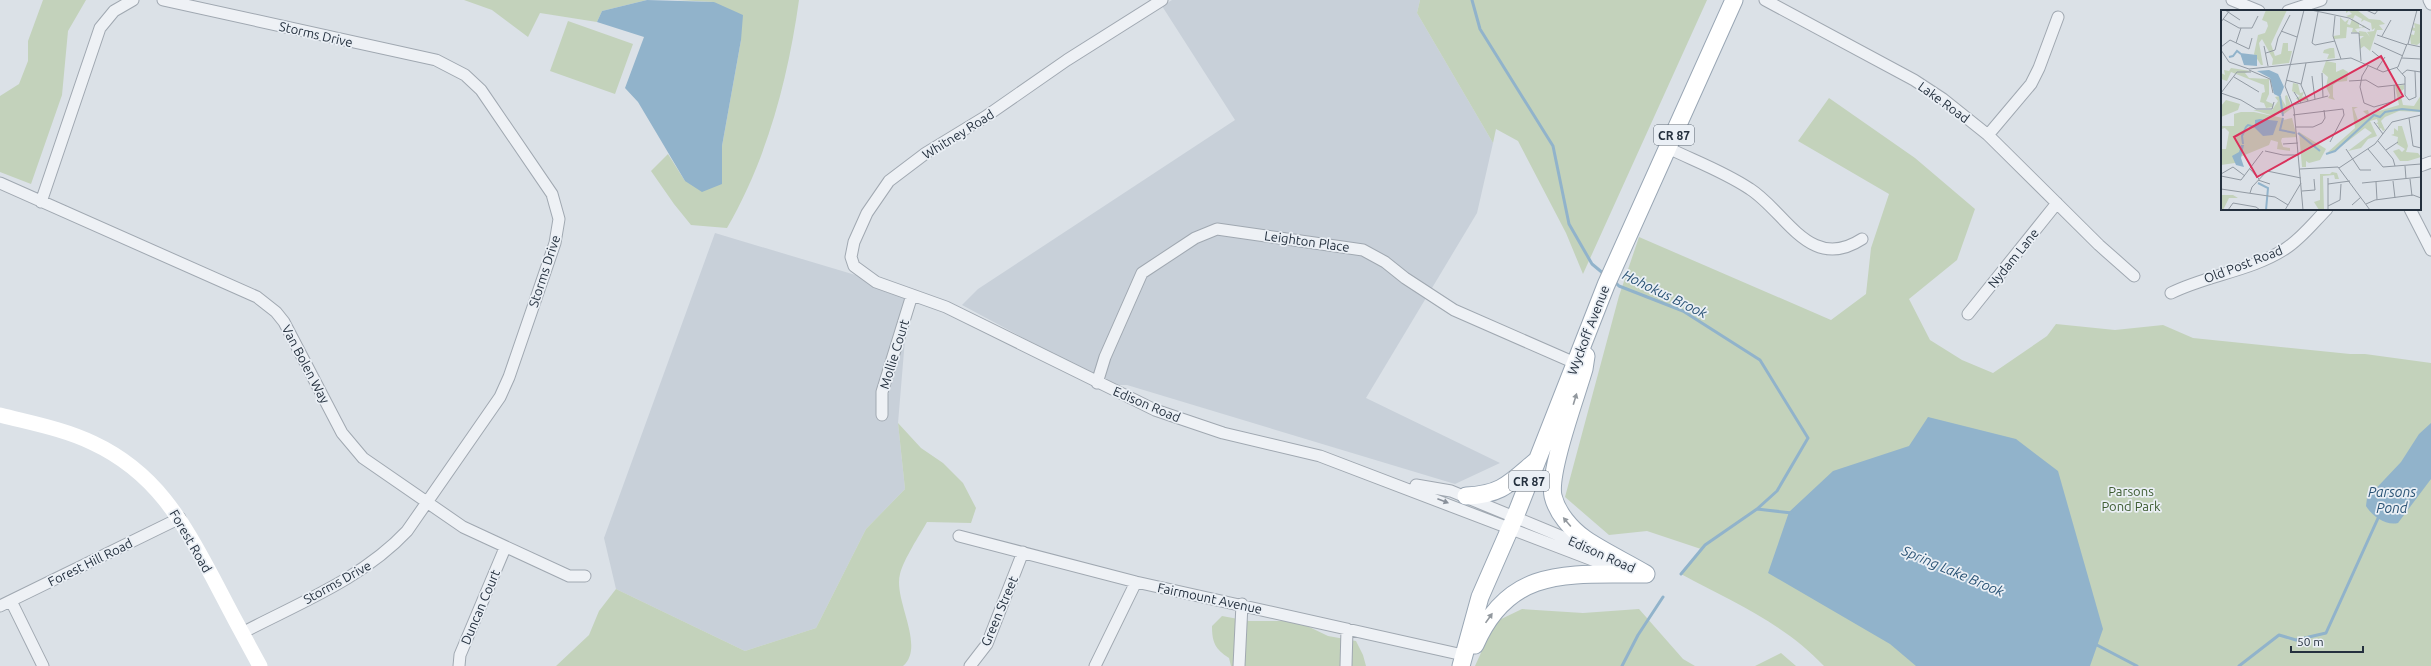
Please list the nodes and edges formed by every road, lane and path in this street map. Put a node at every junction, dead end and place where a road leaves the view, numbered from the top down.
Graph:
1 (133, 0) edge
2 (163, 0) edge
3 (1162, 0) edge
4 (1734, 0) edge
5 (1765, 0) edge
6 (2232, 0) edge
7 (2321, 0) edge
8 (2429, 0) edge
9 (2431, 4) edge
10 (2257, 10) edge
11 (2291, 10) edge
12 (2058, 17) dead end
13 (1988, 135) junction
14 (1668, 148) junction
15 (2431, 162) edge
16 (2421, 166) edge
17 (0, 183) edge
18 (42, 202) junction
19 (2057, 203) junction
20 (2326, 210) edge
21 (2411, 210) edge
22 (1862, 239) dead end
23 (2431, 250) edge
24 (2134, 276) dead end
25 (2171, 294) dead end
26 (912, 295) junction
27 (1968, 314) dead end
28 (1591, 323) junction
29 (1575, 363) junction
30 (1097, 383) junction
31 (882, 415) dead end
32 (0, 416) edge
33 (1537, 459) junction
34 (1393, 482) junction
35 (1466, 496) junction
36 (427, 503) junction
37 (180, 518) junction
38 (1513, 522) junction
39 (959, 536) dead end
40 (506, 548) junction
41 (1023, 552) junction
42 (1646, 574) junction
43 (585, 576) dead end
44 (1136, 582) junction
45 (11, 601) junction
46 (1242, 604) junction
47 (0, 606) edge
48 (1347, 630) junction
49 (242, 633) junction
50 (1463, 662) edge
51 (43, 666) edge
52 (260, 666) edge
53 (459, 666) edge
54 (970, 666) edge
55 (1095, 666) edge
56 (1238, 666) edge
57 (1346, 666) edge

1 - 18 street
2 - 36 street, Storms Drive
3 - 26 street, Whitney Road
4 - 14 main road, Wyckoff Avenue / CR 87
5 - 13 street, Lake Road
6 - 10 street
7 - 11 street
8 - 9 street
12 - 13 street
13 - 19 street, Lake Road
14 - 22 street
14 - 28 main road, Wyckoff Avenue / CR 87
15 - 16 street
17 - 18 street, Van Bolen Way
18 - 36 street, Van Bolen Way
19 - 24 street, Lake Road
19 - 27 street, Nydam Lane
20 - 25 street, Old Post Road
21 - 23 street
26 - 30 street, Edison Road
26 - 31 street, Mollie Court
28 - 29 main road, Wyckoff Avenue / CR 87
42 -> 28 main road
29 - 30 street, Leighton Place
29 - 33 main road, Wyckoff Avenue / CR 87
30 - 34 street, Edison Road
32 - 37 main road, Forest Road
33 - 35 main road
33 - 38 main road, Wyckoff Avenue / CR 87
34 - 35 street, Edison Road
34 -> 38 street, Edison Road
35 - 38 street, Edison Road
36 - 40 street, Van Bolen Way
36 - 49 street, Storms Drive
37 - 45 street, Forest Hill Road
37 - 49 main road, Forest Road
38 - 42 street, Edison Road
38 - 50 main road, Wyckoff Avenue / CR 87
39 - 41 street, Fairmount Avenue
40 - 43 street, Van Bolen Way
40 - 53 street, Duncan Court
41 - 44 street, Fairmount Avenue
41 - 54 street, Green Street
50 -> 42 main road
44 - 46 street, Fairmount Avenue
44 - 55 street
45 - 47 street, Forest Hill Road
45 - 51 street
46 - 48 street, Fairmount Avenue
46 - 56 street
48 - 50 street, Fairmount Avenue
48 - 57 street
49 - 52 main road, Forest Road

